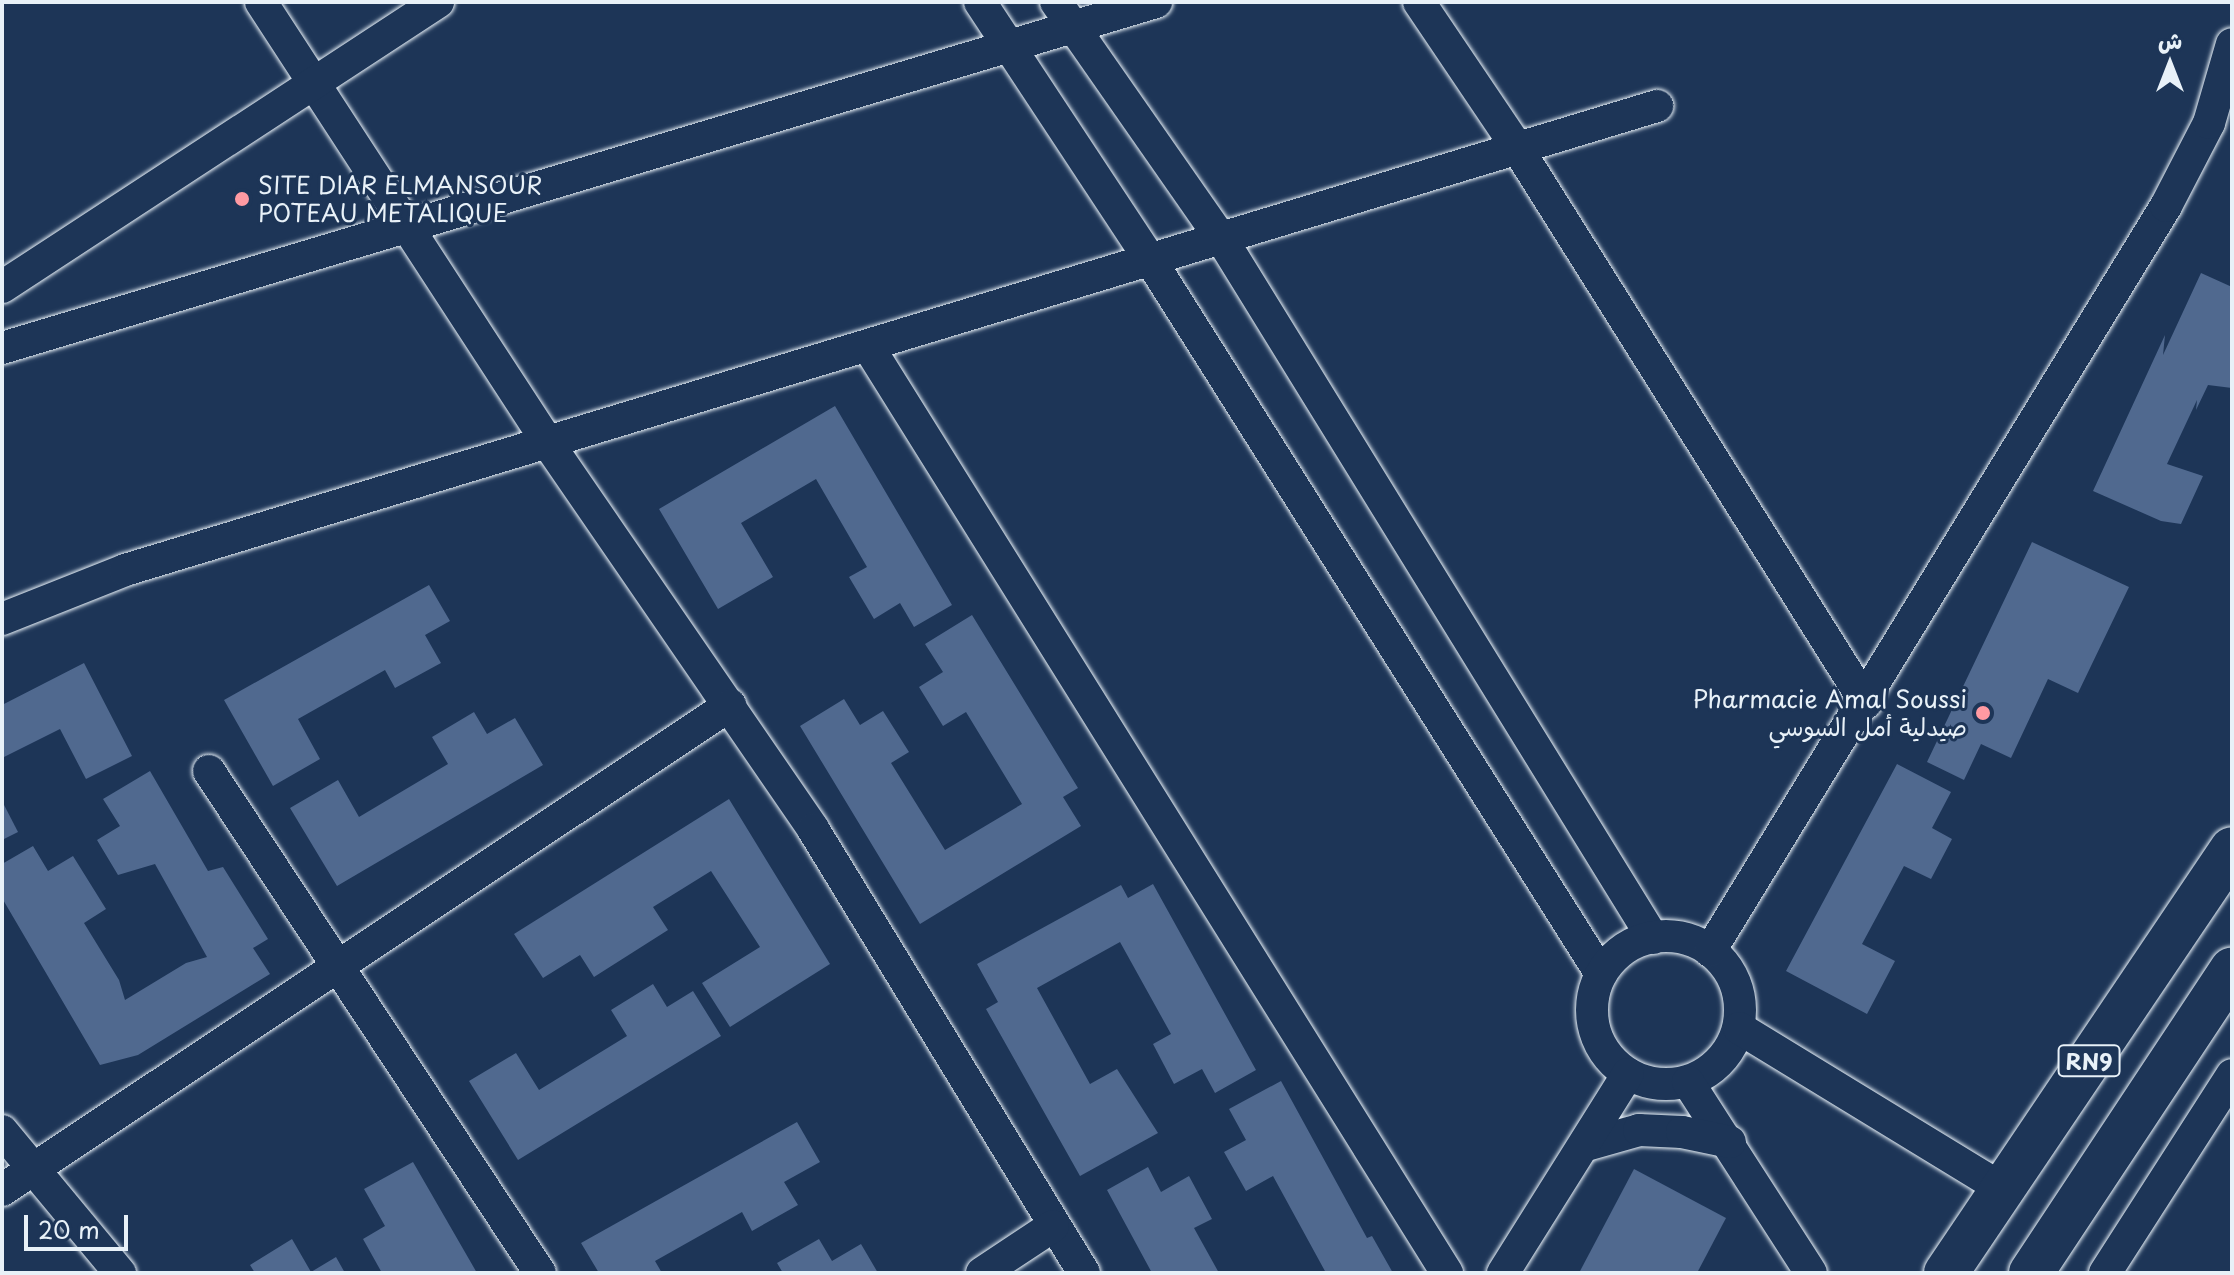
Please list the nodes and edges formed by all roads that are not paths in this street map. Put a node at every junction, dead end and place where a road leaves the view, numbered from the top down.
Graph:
1 (261, 2) edge
2 (438, 2) edge
3 (980, 2) edge
4 (1056, 2) edge
5 (1156, 2) edge
6 (1419, 2) edge
7 (1073, 29) junction
8 (2232, 44) edge
9 (1009, 48) junction
10 (312, 83) junction
11 (1657, 106) dead end
12 (1518, 149) junction
13 (408, 225) junction
14 (1223, 241) junction
15 (1151, 261) junction
16 (2, 287) edge
17 (868, 346) junction
18 (2, 348) edge
19 (548, 443) junction
20 (2, 619) edge
21 (1866, 703) junction
22 (730, 705) junction
23 (209, 771) dead end
24 (2232, 849) edge
25 (1653, 938) junction
26 (1710, 951) junction
27 (334, 966) junction
28 (2232, 969) edge
29 (1601, 974) junction
30 (1739, 1028) junction
31 (1628, 1074) junction
32 (2232, 1075) edge
33 (1688, 1082) junction
34 (2, 1131) edge
35 (1730, 1142) junction
36 (1586, 1145) junction
37 (32, 1168) junction
38 (2003, 1189) junction
39 (2, 1190) edge
40 (1053, 1226) junction
41 (120, 1273) edge
42 (540, 1273) edge
43 (982, 1273) edge
44 (1084, 1273) edge
45 (1447, 1273) edge
46 (1503, 1273) edge
47 (1811, 1273) edge
48 (1946, 1273) edge
49 (2031, 1273) edge
50 (2105, 1273) edge

1 - 10 street
2 - 10 street
3 - 9 street
4 - 7 street
5 - 7 street
6 - 12 street
7 - 9 street
7 - 14 street
8 - 21 street
9 - 13 street
9 - 15 street
10 - 13 street
10 - 16 street
11 - 12 street
12 - 14 street
12 - 21 street
13 - 18 street
13 - 19 street
14 - 15 street
14 - 25 street
15 - 17 street
15 - 29 street
17 - 19 street
17 - 45 street
19 - 20 street
19 - 22 street
21 - 26 street
22 - 27 street
22 - 40 street
23 - 27 street
24 - 38 highway, RN9
25 - 26 street
25 - 29 street
26 - 30 street
27 - 37 street
27 - 42 street
28 - 49 highway, RN9
29 - 31 street
30 - 33 street
30 - 38 street
31 - 33 street
31 - 36 street
32 - 50 street
33 - 35 street
34 - 37 street
35 - 36 street
35 - 47 street
36 - 46 street
37 - 39 street
37 - 41 street
38 - 48 highway, RN9
40 - 43 street
40 - 44 street

